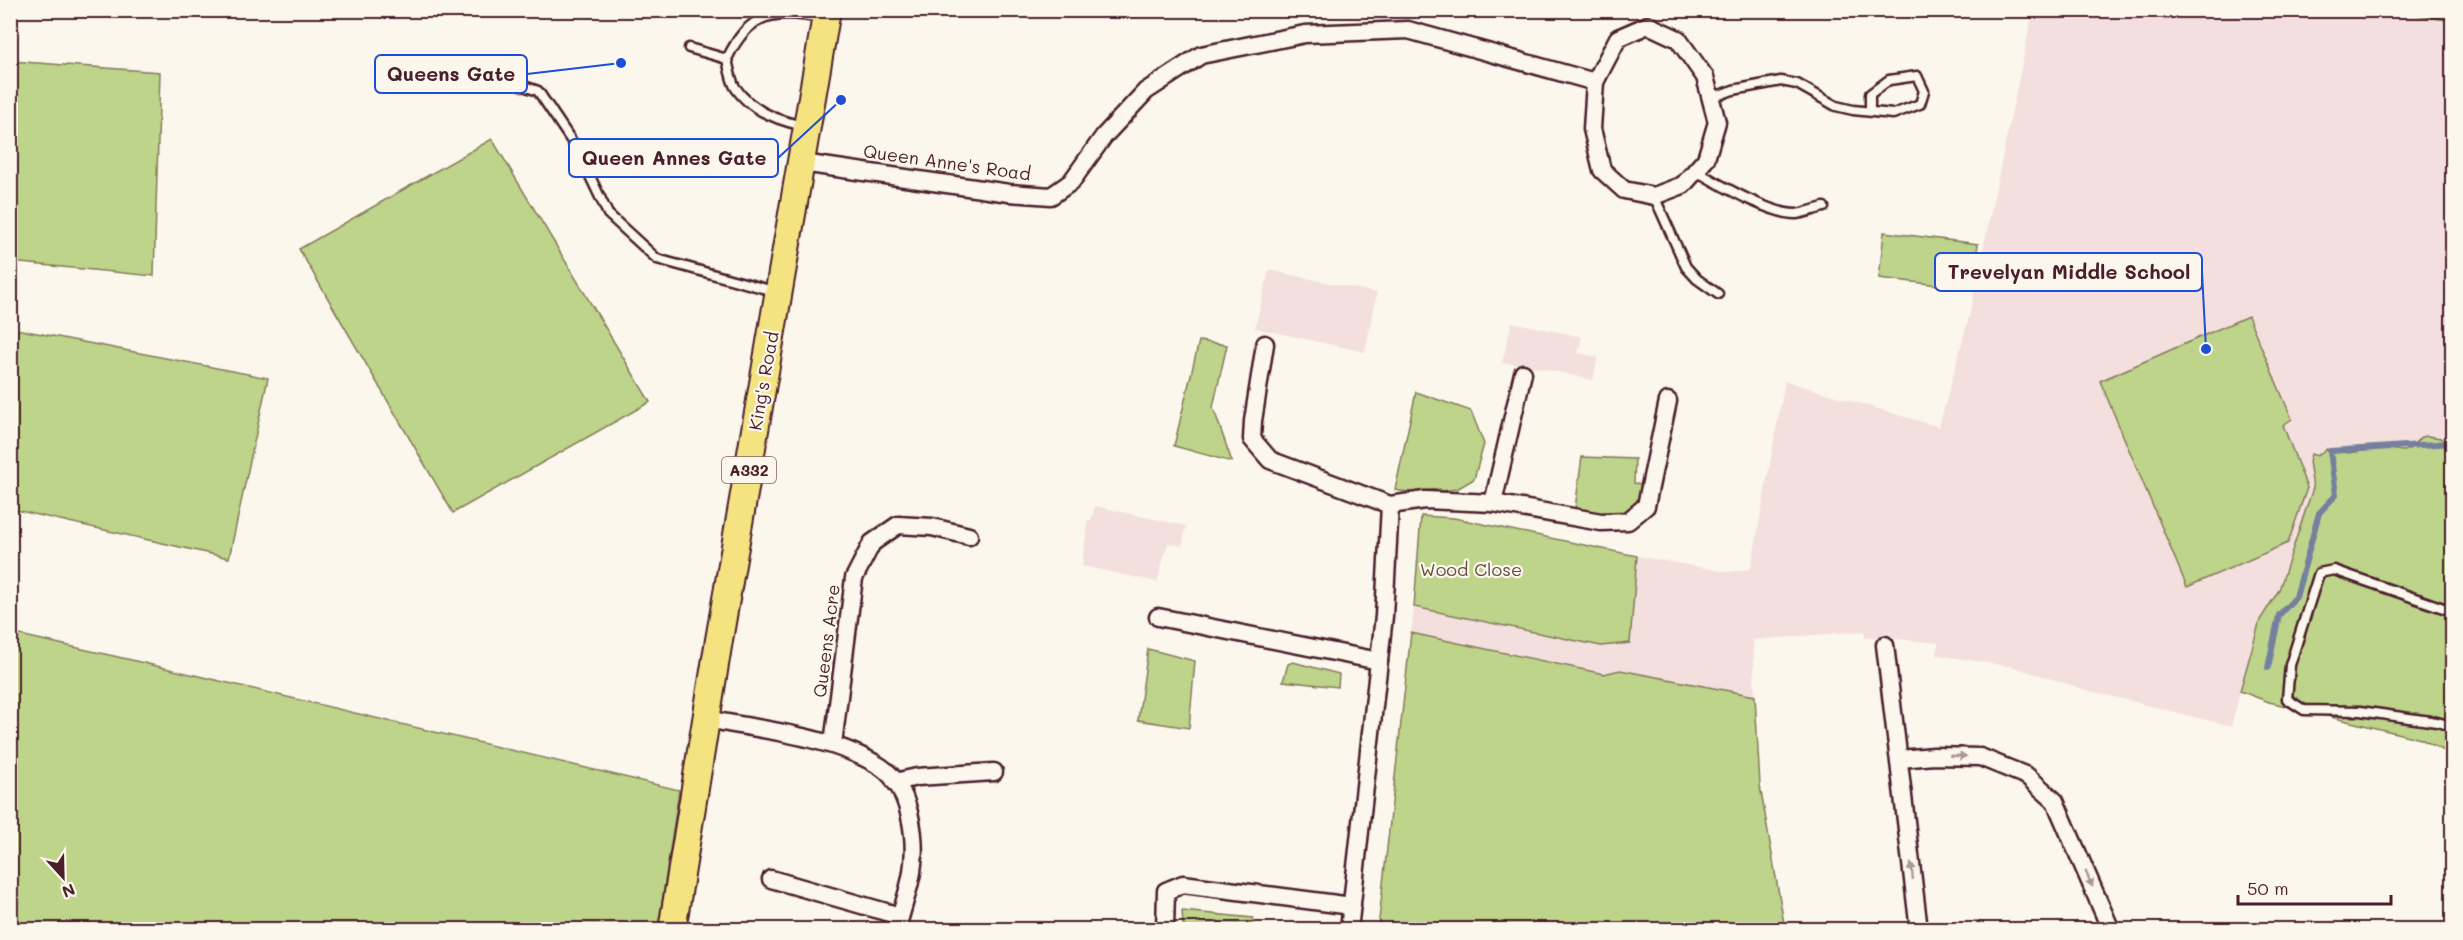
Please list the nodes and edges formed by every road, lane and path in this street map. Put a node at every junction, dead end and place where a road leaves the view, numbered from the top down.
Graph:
1 (763, 14) edge
2 (827, 15) edge
3 (689, 48) dead end
4 (727, 59) junction
5 (464, 64) dead end
6 (1595, 82) junction
7 (1711, 98) junction
8 (1870, 111) junction
9 (807, 127) junction
10 (802, 163) junction
11 (1696, 171) junction
12 (1654, 196) junction
13 (1824, 207) dead end
14 (780, 293) junction
15 (1718, 294) dead end
16 (1264, 344) dead end
17 (1523, 373) dead end
18 (1668, 401) dead end
19 (1492, 503) junction
20 (1390, 505) junction
21 (969, 536) dead end
22 (2452, 611) edge
23 (1158, 617) dead end
24 (1885, 645) dead end
25 (1379, 661) junction
26 (706, 719) junction
27 (2452, 726) edge
28 (833, 744) junction
29 (1900, 759) junction
30 (994, 772) dead end
31 (895, 782) junction
32 (771, 879) dead end
33 (1352, 906) junction
34 (898, 923) edge
35 (672, 930) edge
36 (1165, 930) edge
37 (1349, 930) edge
38 (1919, 930) edge
39 (2111, 930) edge

1 - 2 lane
1 - 4 lane
2 - 9 main road, King's Road / A332
3 - 4 lane
4 - 9 lane
5 - 14 lane
6 - 7 street
6 - 10 street, Queen Anne's Road
6 - 12 street
7 - 8 lane
7 - 11 street
8 - 8 lane
9 - 10 main road, King's Road / A332
10 - 14 main road, King's Road / A332
11 - 12 street
11 - 13 lane
12 - 15 lane
14 - 26 main road, King's Road / A332
16 - 20 street
17 - 19 street
18 - 19 street
19 - 20 street
20 - 25 street
21 - 28 street, Queens Acre
22 - 27 lane
23 - 25 street
24 - 29 street
25 - 33 street
26 - 28 street
26 - 35 main road, King's Road / A332
28 - 31 street
38 -> 29 street
29 -> 39 street
30 - 31 street
31 - 34 street
32 - 34 street
33 - 36 street
33 - 37 street

